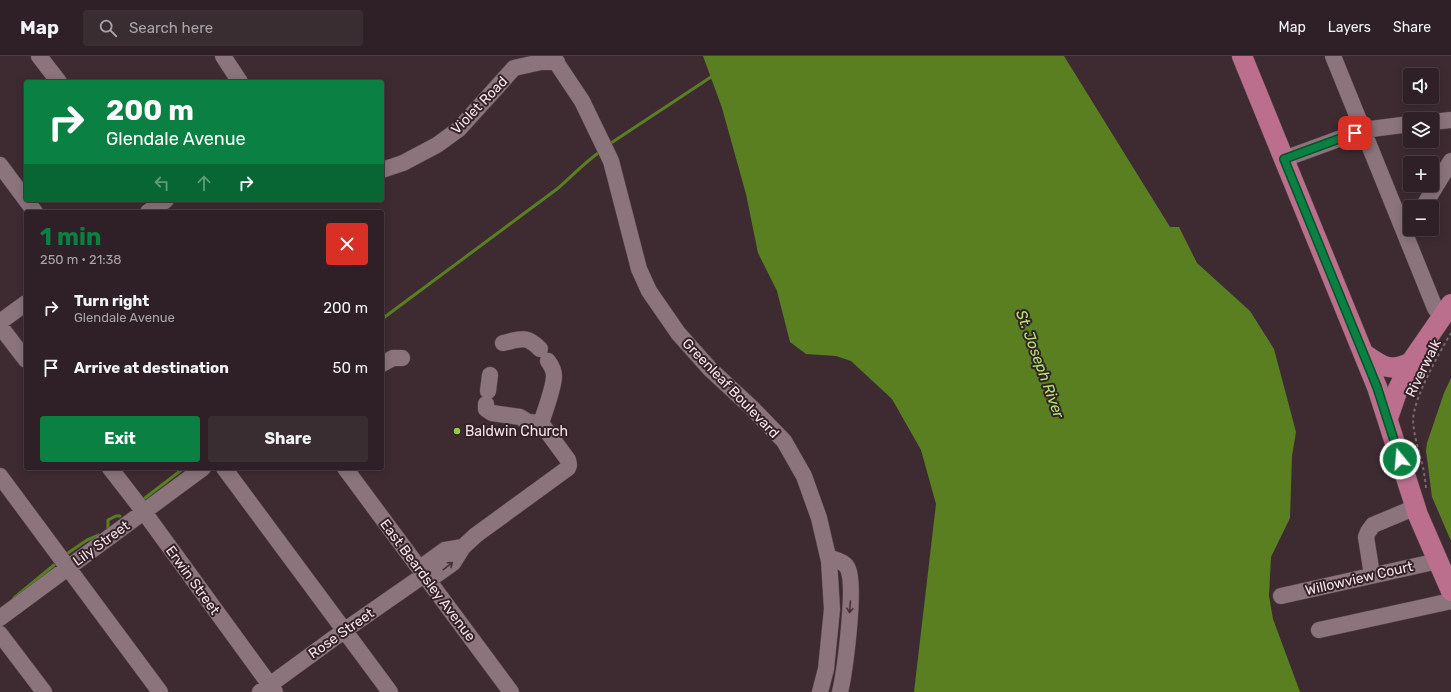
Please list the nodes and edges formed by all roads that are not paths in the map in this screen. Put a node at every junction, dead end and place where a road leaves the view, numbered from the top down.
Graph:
1 (39, 56) edge
2 (223, 56) edge
3 (1242, 56) edge
4 (1333, 56) edge
5 (554, 59) edge
6 (514, 62) edge
7 (57, 80) edge
8 (239, 80) edge
9 (1451, 120) edge
10 (1439, 121) edge
11 (1403, 125) edge
12 (1363, 130) junction
13 (1284, 159) junction
14 (1451, 161) edge
15 (0, 165) edge
16 (384, 169) edge
17 (24, 197) edge
18 (1427, 200) edge
19 (1403, 216) edge
20 (1411, 236) edge
21 (24, 304) edge
22 (1448, 318) edge
23 (0, 322) edge
24 (0, 326) edge
25 (503, 344) dead end
26 (1363, 353) junction
27 (24, 357) edge
28 (402, 358) dead end
29 (1411, 362) junction
30 (384, 363) edge
31 (490, 375) dead end
32 (1388, 418) junction
33 (541, 423) junction
34 (112, 470) edge
35 (200, 470) edge
36 (225, 470) edge
37 (346, 470) edge
38 (0, 476) edge
39 (1416, 507) junction
40 (144, 512) junction
41 (828, 557) junction
42 (1438, 561) junction
43 (68, 568) junction
44 (1372, 575) junction
45 (424, 576) junction
46 (1451, 591) edge
47 (1281, 596) dead end
48 (1451, 601) edge
49 (0, 618) edge
50 (345, 630) junction
51 (1318, 630) dead end
52 (0, 634) edge
53 (268, 690) edge
54 (44, 692) edge
55 (160, 692) edge
56 (390, 692) edge
57 (511, 692) edge
58 (820, 692) edge
59 (840, 692) edge

1 - 7 street
2 - 8 street
3 - 13 main road
4 - 12 street
5 - 6 street, Violet Road
5 - 41 street, Greenleaf Boulevard
6 - 16 street, Violet Road
9 - 10 street
11 - 12 street
12 - 13 street
12 - 19 street
13 - 26 main road
14 - 18 street
15 - 17 street
20 - 22 street
21 - 23 street
22 - 29 main road
24 - 27 street
25 - 33 street
26 - 29 main road
26 - 32 main road
28 - 30 street
29 - 32 main road
31 - 33 street
32 - 39 main road
33 - 45 street
34 - 40 street, Erwin Street
35 - 40 street, Lily Street
36 - 50 street
37 - 45 street, East Beardsley Avenue
38 - 43 street
39 - 42 main road
39 - 44 street
40 - 43 street, Lily Street
40 - 53 street, Erwin Street
41 - 58 street, Greenleaf Boulevard
41 -> 59 street
42 - 44 street, Willowview Court
42 - 46 main road
43 - 49 street, Lily Street
43 - 55 street
44 - 47 street, Willowview Court
45 - 50 street, Rose Street
45 - 57 street, East Beardsley Avenue
48 - 51 street
50 - 53 street, Rose Street
50 - 56 street
52 - 54 street

